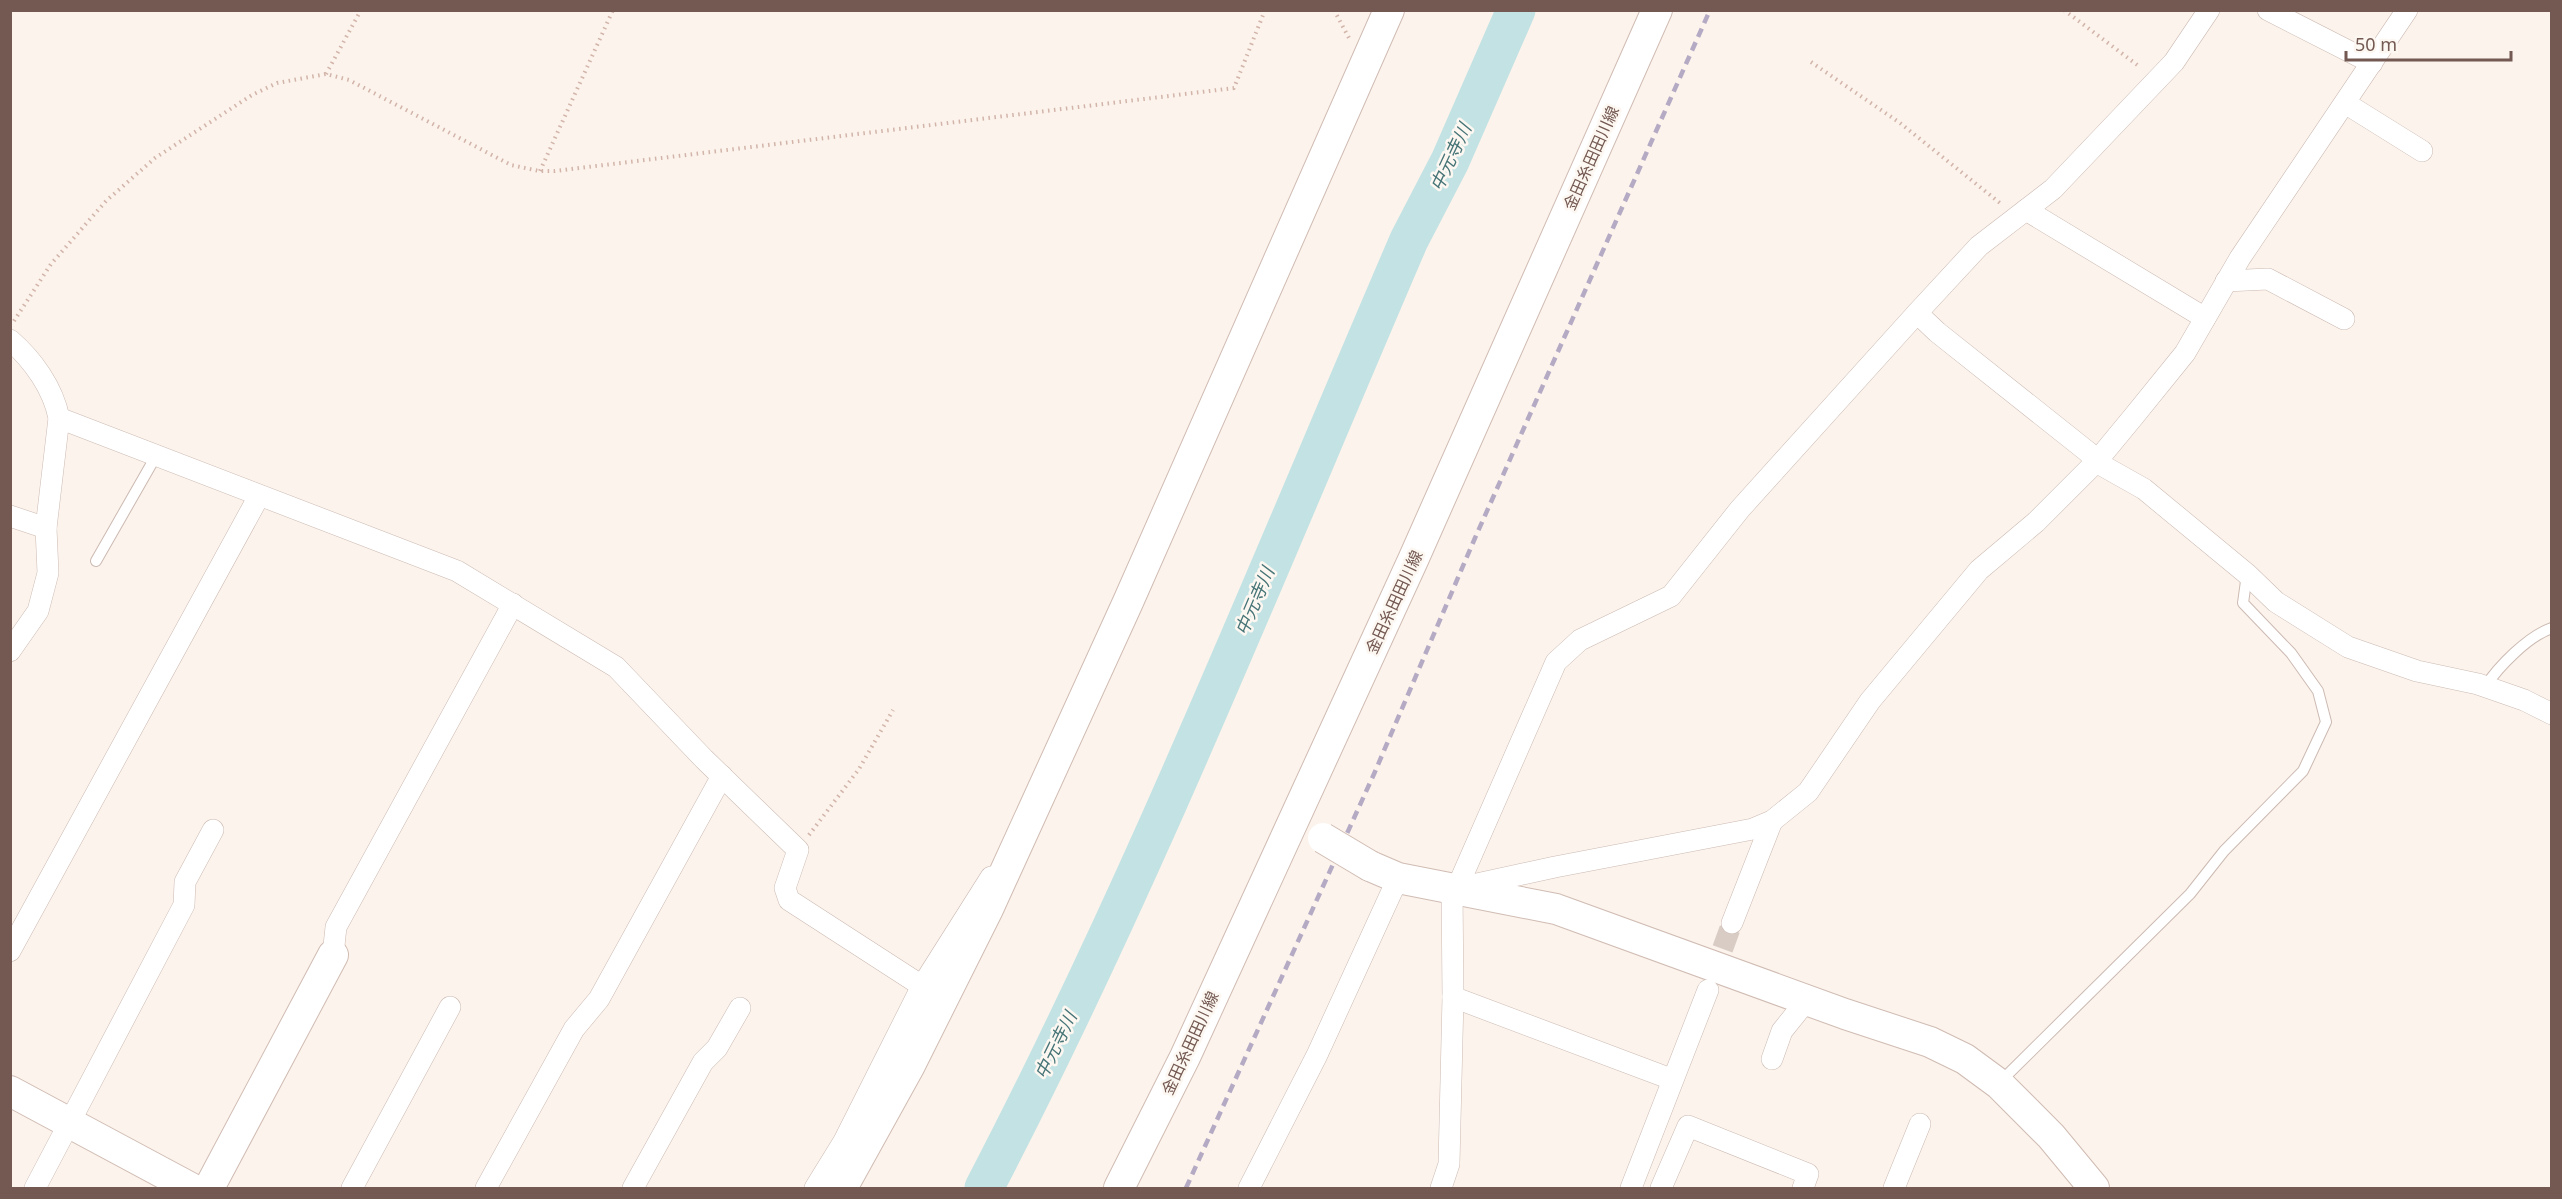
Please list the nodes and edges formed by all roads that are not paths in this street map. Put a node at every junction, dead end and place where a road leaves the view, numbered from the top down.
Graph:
1 (1389, 10) edge
2 (1657, 10) edge
3 (2209, 10) edge
4 (2268, 10) edge
5 (2407, 10) edge
6 (2372, 63) junction
7 (2345, 103) junction
8 (2422, 151) dead end
9 (2021, 213) junction
10 (2226, 281) junction
11 (1917, 313) junction
12 (2205, 318) junction
13 (2344, 319) dead end
14 (10, 340) edge
15 (59, 418) junction
16 (156, 456) junction
17 (2096, 462) junction
18 (259, 496) junction
19 (10, 516) edge
20 (46, 528) junction
21 (96, 561) dead end
22 (2247, 574) junction
23 (513, 604) junction
24 (2552, 628) edge
25 (10, 651) edge
26 (2485, 687) junction
27 (2552, 714) edge
28 (722, 776) junction
29 (1293, 821) junction
30 (1772, 821) junction
31 (213, 830) dead end
32 (1004, 875) junction
33 (1398, 878) junction
34 (1457, 888) junction
35 (1732, 923) tunnel mouth
36 (10, 951) edge
37 (333, 955) joint
38 (922, 986) junction
39 (1708, 990) tunnel mouth
40 (1454, 998) junction
41 (1807, 1000) junction
42 (450, 1007) dead end
43 (740, 1008) dead end
44 (1772, 1059) dead end
45 (1671, 1079) junction
46 (1999, 1084) junction
47 (10, 1091) edge
48 (70, 1124) junction
49 (1920, 1124) dead end
50 (35, 1188) edge
51 (191, 1188) edge
52 (209, 1188) edge
53 (352, 1188) edge
54 (486, 1188) edge
55 (633, 1188) edge
56 (815, 1188) edge
57 (842, 1188) edge
58 (1119, 1188) edge
59 (1249, 1188) edge
60 (1441, 1188) edge
61 (1631, 1188) edge
62 (1661, 1188) edge
63 (1803, 1188) edge
64 (1894, 1188) edge
65 (2094, 1188) edge

1 - 32 street
2 - 29 street, 金田糸田田川線
3 - 9 street
4 - 6 street
5 - 6 street
6 - 7 street
7 - 8 street
7 - 10 street
9 - 11 street
9 - 12 street
10 - 12 street
10 - 13 street
11 - 17 street
11 - 34 street
12 - 17 street
14 - 15 street
15 - 16 street
15 - 20 street
16 - 18 street
16 - 21 lane
17 - 22 street
17 - 30 street
18 - 23 street
18 - 36 street
19 - 20 street
20 - 25 street
22 - 26 street
22 - 46 lane
23 - 28 street
23 - 37 street
24 - 26 lane
26 - 27 street
28 - 38 street
28 - 54 street
29 - 33 street, bridge
29 - 58 street, 金田糸田田川線
30 - 34 street
30 - 35 street
31 - 48 street
32 - 38 street
32 - 57 street
33 - 34 street
33 - 59 street
34 - 40 street
34 - 41 street
37 - 52 street
38 - 56 street
39 - 45 street
40 - 45 street
40 - 60 street
41 - 44 street
41 - 46 street
42 - 53 street
43 - 55 street
45 - 61 street
46 - 65 street
47 - 48 street
48 - 50 street
48 - 51 street
49 - 64 street
62 - 63 street

